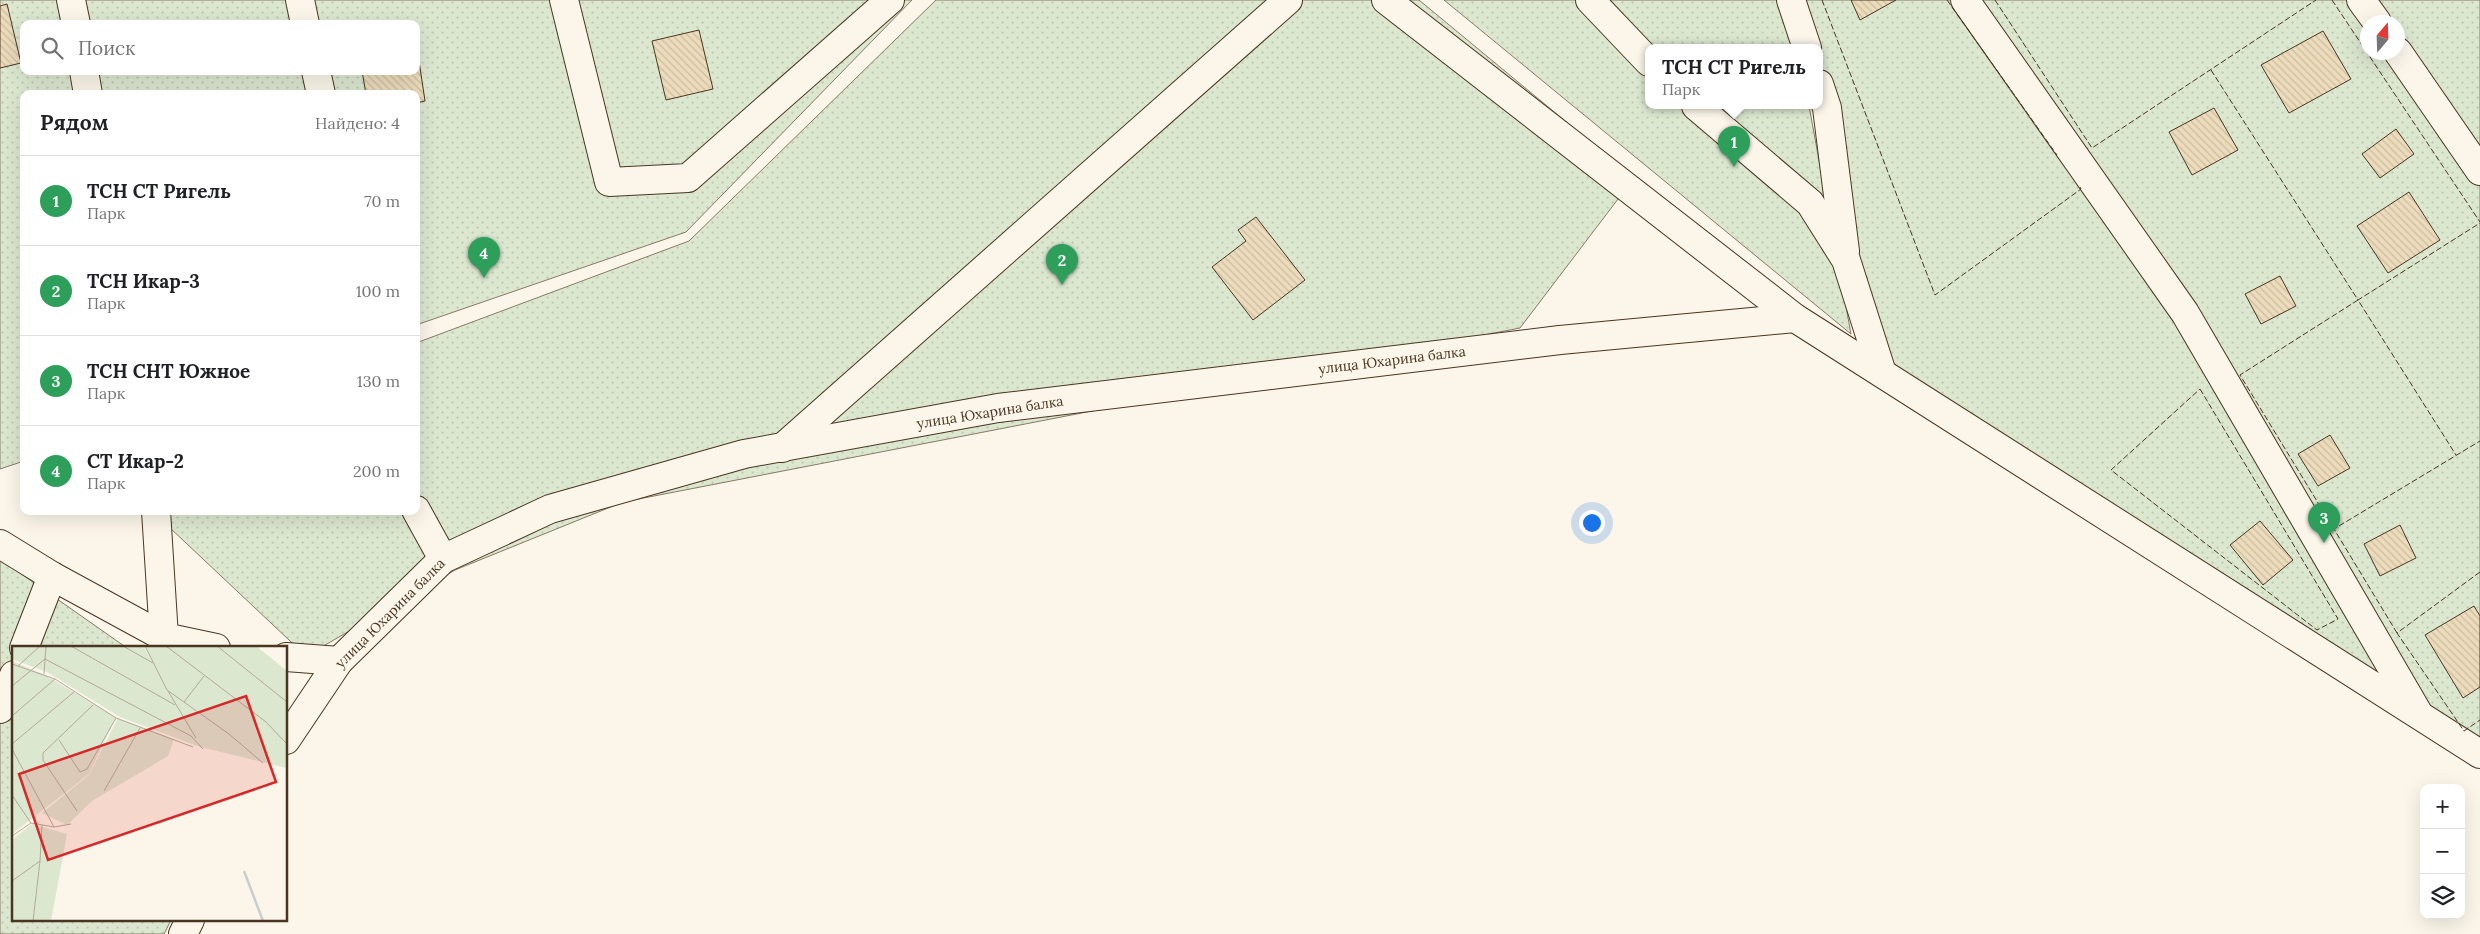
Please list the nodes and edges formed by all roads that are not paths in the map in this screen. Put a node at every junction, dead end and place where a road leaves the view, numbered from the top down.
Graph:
1 (71, 0) edge
2 (300, 0) edge
3 (564, 0) edge
4 (890, 0) edge
5 (1288, 0) edge
6 (1386, 0) edge
7 (1590, 0) edge
8 (1791, 0) edge
9 (1965, 0) edge
10 (2361, 0) edge
11 (2372, 15) edge
12 (75, 20) edge
13 (305, 20) edge
14 (1806, 44) edge
15 (1645, 58) edge
16 (2404, 60) edge
17 (85, 75) edge
18 (317, 75) edge
19 (87, 90) edge
20 (320, 90) edge
21 (1823, 96) edge
22 (1700, 109) edge
23 (2480, 171) edge
24 (1846, 260) junction
25 (1795, 318) junction
26 (1882, 373) junction
27 (782, 448) junction
28 (156, 515) edge
29 (419, 515) edge
30 (0, 544) edge
31 (443, 559) junction
32 (52, 576) junction
33 (164, 637) junction
34 (25, 646) edge
35 (207, 646) edge
36 (288, 657) edge
37 (339, 660) junction
38 (12, 679) edge
39 (0, 710) edge
40 (2420, 716) junction
41 (288, 737) edge
42 (2480, 754) edge
43 (189, 922) edge
44 (183, 934) edge

1 - 12 street
2 - 13 street
3 - 4 street
5 - 27 street
6 - 25 street
7 - 15 street
8 - 14 street
9 - 40 street
10 - 11 street
16 - 23 street
17 - 19 street
18 - 20 street
21 - 24 street
22 - 24 street
24 - 26 street
25 - 26 street
25 - 27 street, улица Юхарина балка
26 - 40 street
27 - 31 street, улица Юхарина балка
28 - 33 street
29 - 31 street
30 - 32 street
31 - 37 street, улица Юхарина балка
32 - 33 street
32 - 34 street
33 - 35 street
36 - 37 street
37 - 41 street, улица Юхарина балка
38 - 39 street
40 - 42 street
43 - 44 street

